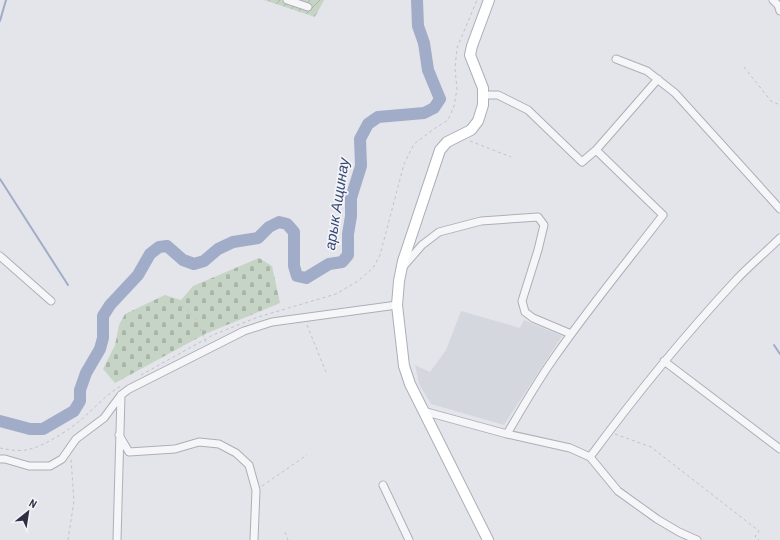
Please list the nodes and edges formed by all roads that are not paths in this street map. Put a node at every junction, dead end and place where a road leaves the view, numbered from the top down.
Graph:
1 (287, 0) edge
2 (489, 0) edge
3 (773, 0) edge
4 (308, 7) dead end
5 (780, 11) edge
6 (616, 59) dead end
7 (658, 79) junction
8 (483, 95) junction
9 (596, 150) junction
10 (780, 208) edge
11 (780, 238) edge
12 (0, 256) edge
13 (401, 269) junction
14 (51, 301) dead end
15 (397, 305) junction
16 (571, 334) junction
17 (664, 361) junction
18 (121, 395) junction
19 (423, 411) junction
20 (507, 434) junction
21 (119, 435) junction
22 (780, 449) edge
23 (590, 458) junction
24 (0, 459) edge
25 (383, 485) dead end
26 (117, 540) edge
27 (254, 540) edge
28 (409, 540) edge
29 (488, 540) edge
30 (697, 540) edge

1 - 4 street
2 - 8 main road
3 - 5 street
6 - 7 street
7 - 9 street
7 - 10 street
8 - 9 street
8 - 13 main road
9 - 16 street
11 - 17 street
12 - 14 street
13 - 15 main road
13 - 16 street
15 - 18 street
15 - 19 main road
16 - 20 street
17 - 22 street
17 - 23 street
18 - 21 street
18 - 24 street
19 - 20 street
19 - 29 main road
20 - 23 street
21 - 26 street
21 - 27 street
23 - 30 street
25 - 28 street

